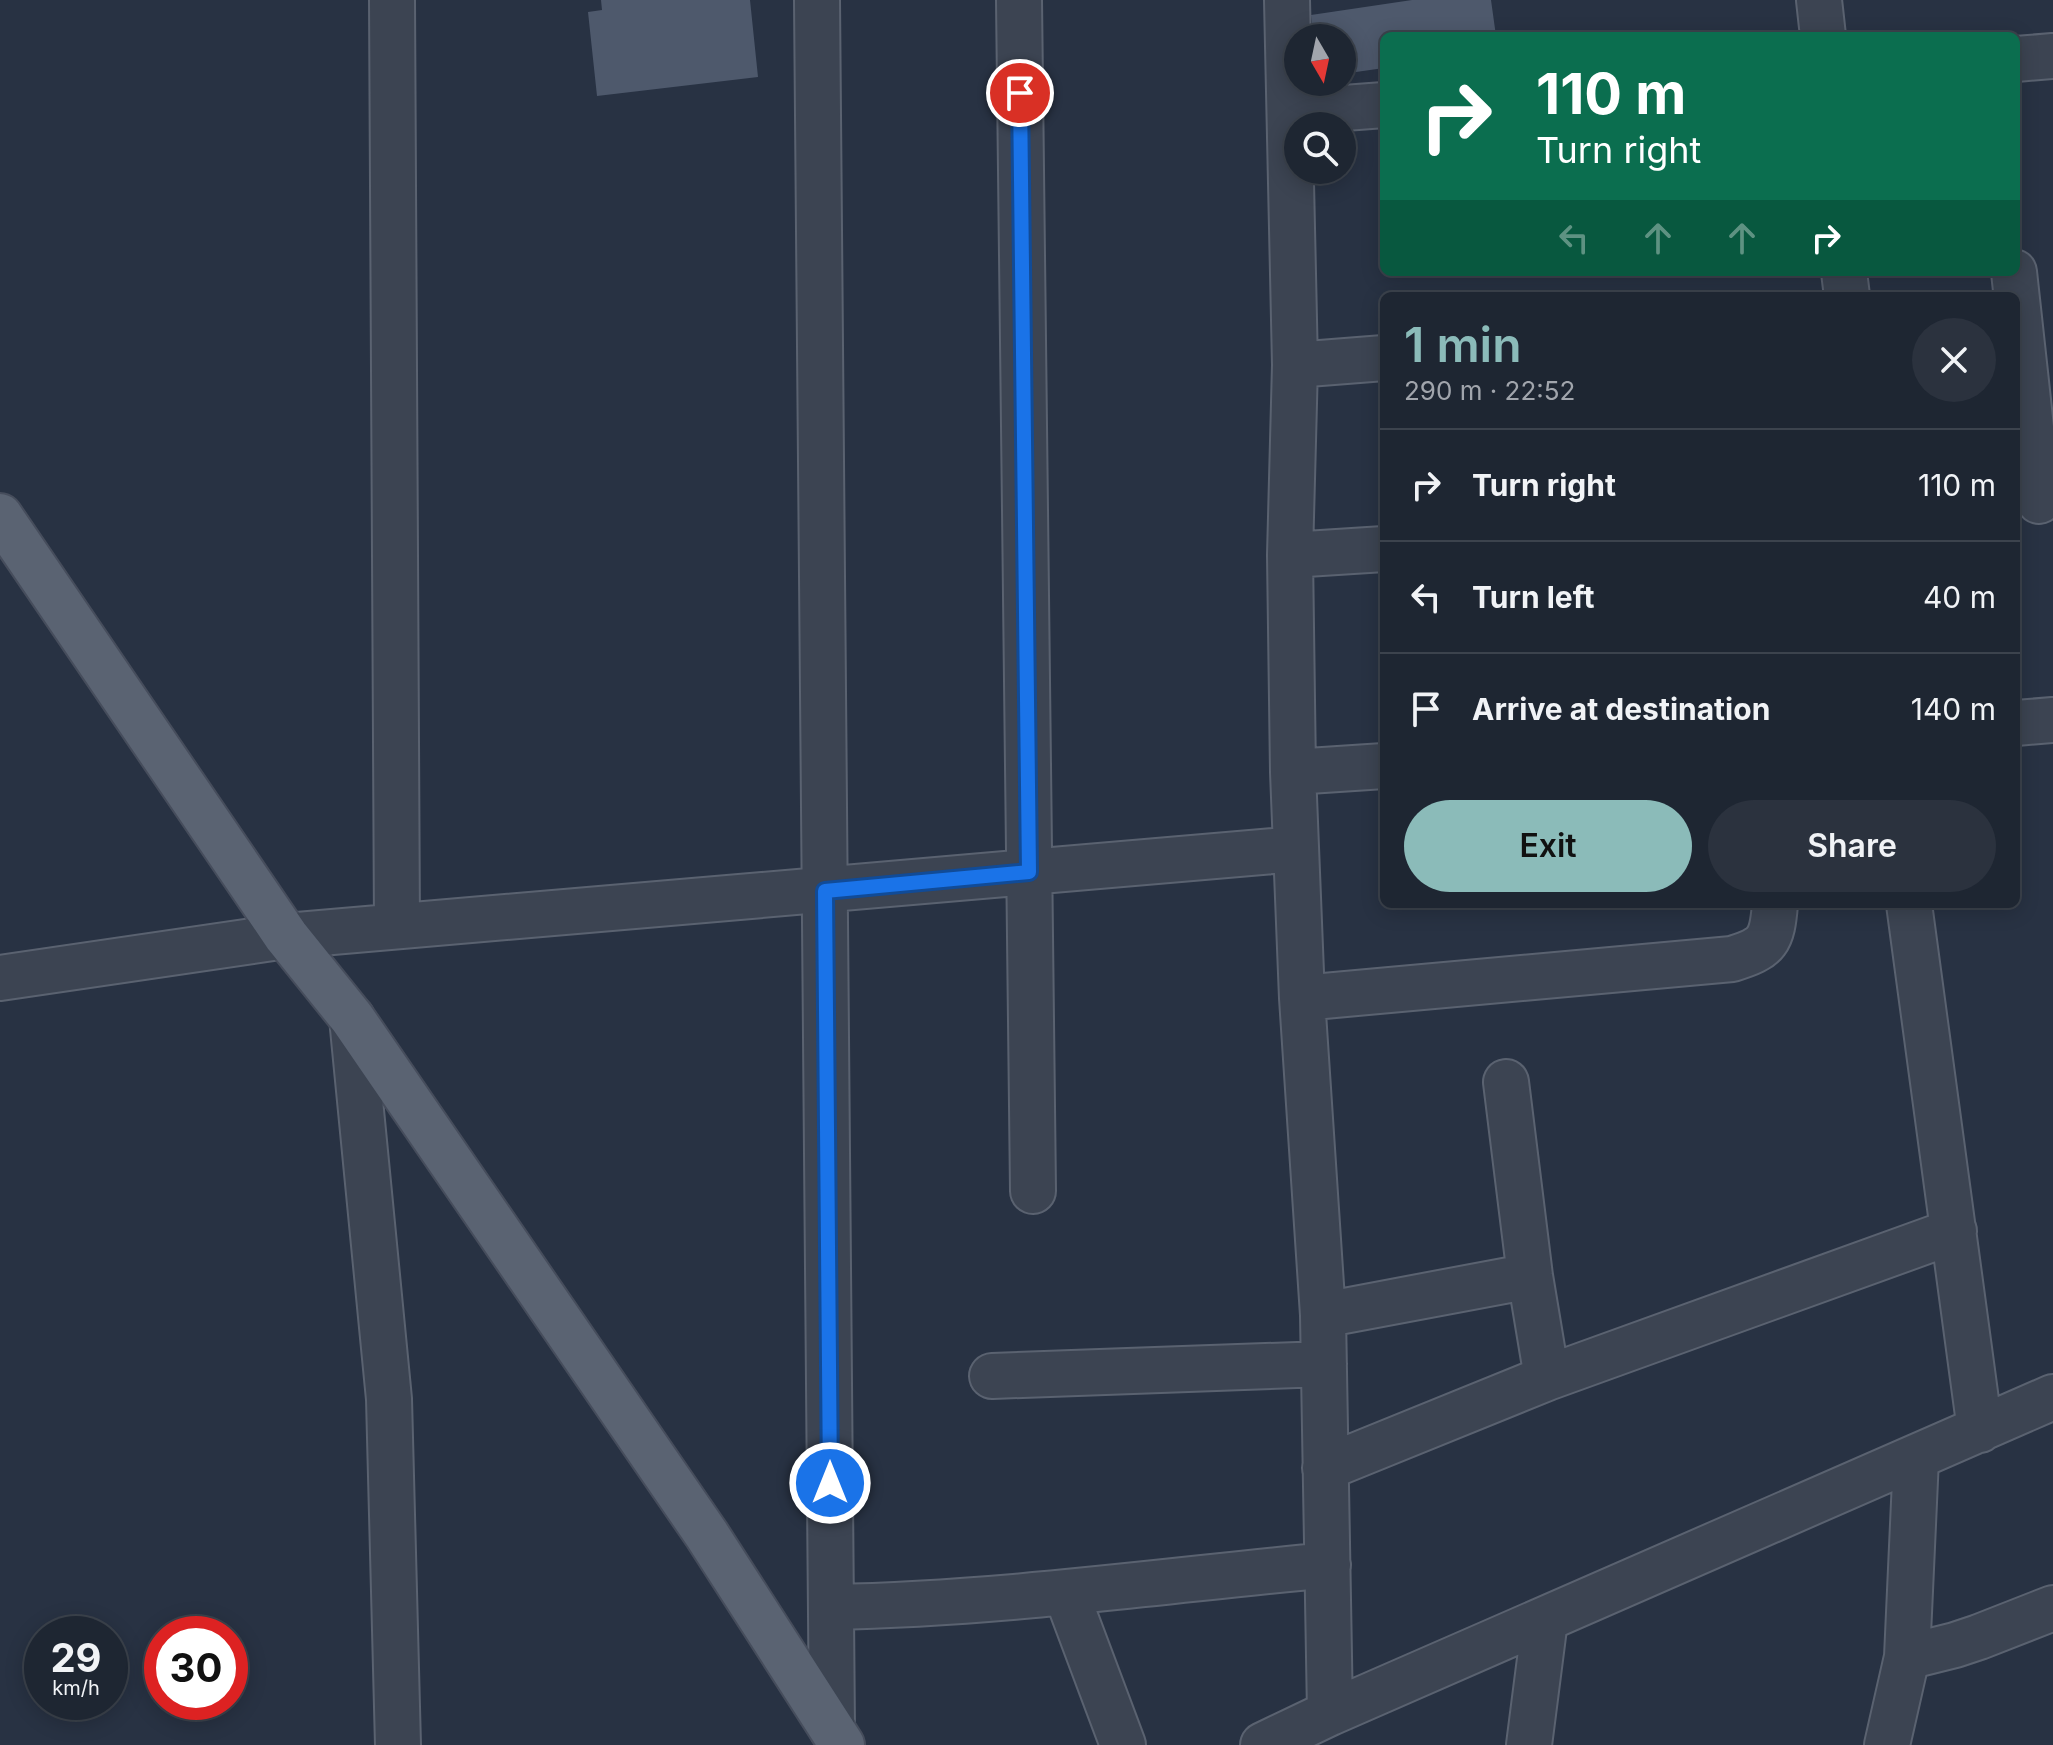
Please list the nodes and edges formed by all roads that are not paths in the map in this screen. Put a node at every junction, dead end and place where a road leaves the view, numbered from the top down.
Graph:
1 (392, 0) edge
2 (817, 0) edge
3 (1019, 0) edge
4 (1287, 0) edge
5 (1819, 0) edge
6 (1823, 32) edge
7 (2053, 56) edge
8 (2020, 59) edge
9 (1380, 105) edge
10 (1291, 112) joint
11 (1292, 184) edge
12 (2020, 334) edge
13 (1380, 358) edge
14 (1295, 365) junction
15 (2036, 501) edge
16 (0, 516) edge
17 (1380, 549) edge
18 (1290, 555) junction
19 (2053, 720) edge
20 (2020, 723) edge
21 (1380, 766) edge
22 (1293, 772) junction
23 (1296, 849) junction
24 (1029, 872) junction
25 (825, 891) junction
26 (1775, 908) edge
27 (1910, 908) edge
28 (397, 926) junction
29 (286, 936) junction
30 (0, 978) edge
31 (1302, 998) junction
32 (352, 1018) junction
33 (1506, 1082) dead end
34 (1033, 1191) dead end
35 (1954, 1231) junction
36 (1530, 1276) junction
37 (1323, 1315) junction
38 (1324, 1364) junction
39 (992, 1376) dead end
40 (1547, 1378) junction
41 (2053, 1397) edge
42 (1980, 1430) junction
43 (1916, 1458) junction
44 (1325, 1468) junction
45 (1328, 1565) junction
46 (1066, 1593) junction
47 (831, 1607) junction
48 (2053, 1608) edge
49 (1545, 1620) junction
50 (1907, 1657) junction
51 (1330, 1713) junction
52 (837, 1737) edge
53 (398, 1745) edge
54 (1123, 1745) edge
55 (1263, 1745) edge
56 (1529, 1745) edge
57 (1887, 1745) edge

1 - 28 street
2 - 25 street
3 - 24 street
4 - 10 street
5 - 6 street
7 - 8 street
9 - 10 street
11 - 14 street
12 - 15 street
13 - 14 street
14 - 18 street
16 - 29 main road
17 - 18 street
18 - 22 street
19 - 20 street
21 - 22 street
22 - 23 street
23 - 24 street
23 - 31 street
24 - 25 street
24 - 34 street
25 - 28 street
25 - 47 street
26 - 31 street
27 - 35 street
28 - 29 street
29 - 30 street
29 - 32 main road
31 - 37 street
32 - 52 main road
32 - 53 street
33 - 36 street
35 - 40 street
35 - 42 street
36 - 37 street
36 - 40 street
37 - 38 street
38 - 39 street
38 - 44 street
40 - 44 street
41 - 42 street
42 - 43 street
43 - 49 street
43 - 50 street
44 - 45 street
45 - 46 street
45 - 51 street
46 - 47 street
46 - 54 street
47 - 52 street
48 - 50 street
49 - 51 street
49 - 56 street
50 - 57 street
51 - 55 street

